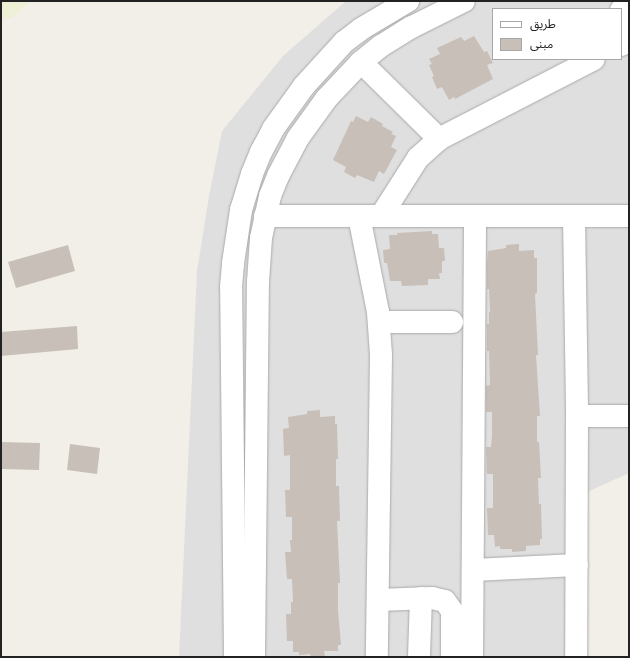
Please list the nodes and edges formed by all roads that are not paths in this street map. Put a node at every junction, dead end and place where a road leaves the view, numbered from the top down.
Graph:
1 (408, 1) edge
2 (464, 1) edge
3 (622, 11) edge
4 (629, 28) edge
5 (592, 60) edge
6 (362, 62) junction
7 (439, 140) junction
8 (265, 216) junction
9 (359, 216) junction
10 (381, 216) junction
11 (475, 216) junction
12 (574, 216) junction
13 (629, 216) edge
14 (379, 322) junction
15 (452, 322) dead end
16 (577, 416) junction
17 (629, 416) edge
18 (577, 565) junction
19 (473, 570) junction
20 (421, 598) junction
21 (378, 600) junction
22 (235, 657) edge
23 (254, 657) edge
24 (377, 657) edge
25 (419, 657) edge
26 (452, 657) edge
27 (472, 657) edge
28 (576, 657) edge

1 - 22 street
2 - 6 street
3 - 4 street
5 - 7 street
6 - 7 street
6 - 8 street
7 - 10 street
8 - 9 street
8 - 23 street
9 - 10 street
9 - 14 street
10 - 11 street
11 - 12 street
11 - 19 street
12 - 13 street
12 - 16 street
14 - 15 street
14 - 21 street
16 - 17 street
16 - 18 street
18 - 19 street
18 - 28 street
19 - 27 street
20 - 21 street
20 - 25 street
20 - 26 street
21 - 24 street

